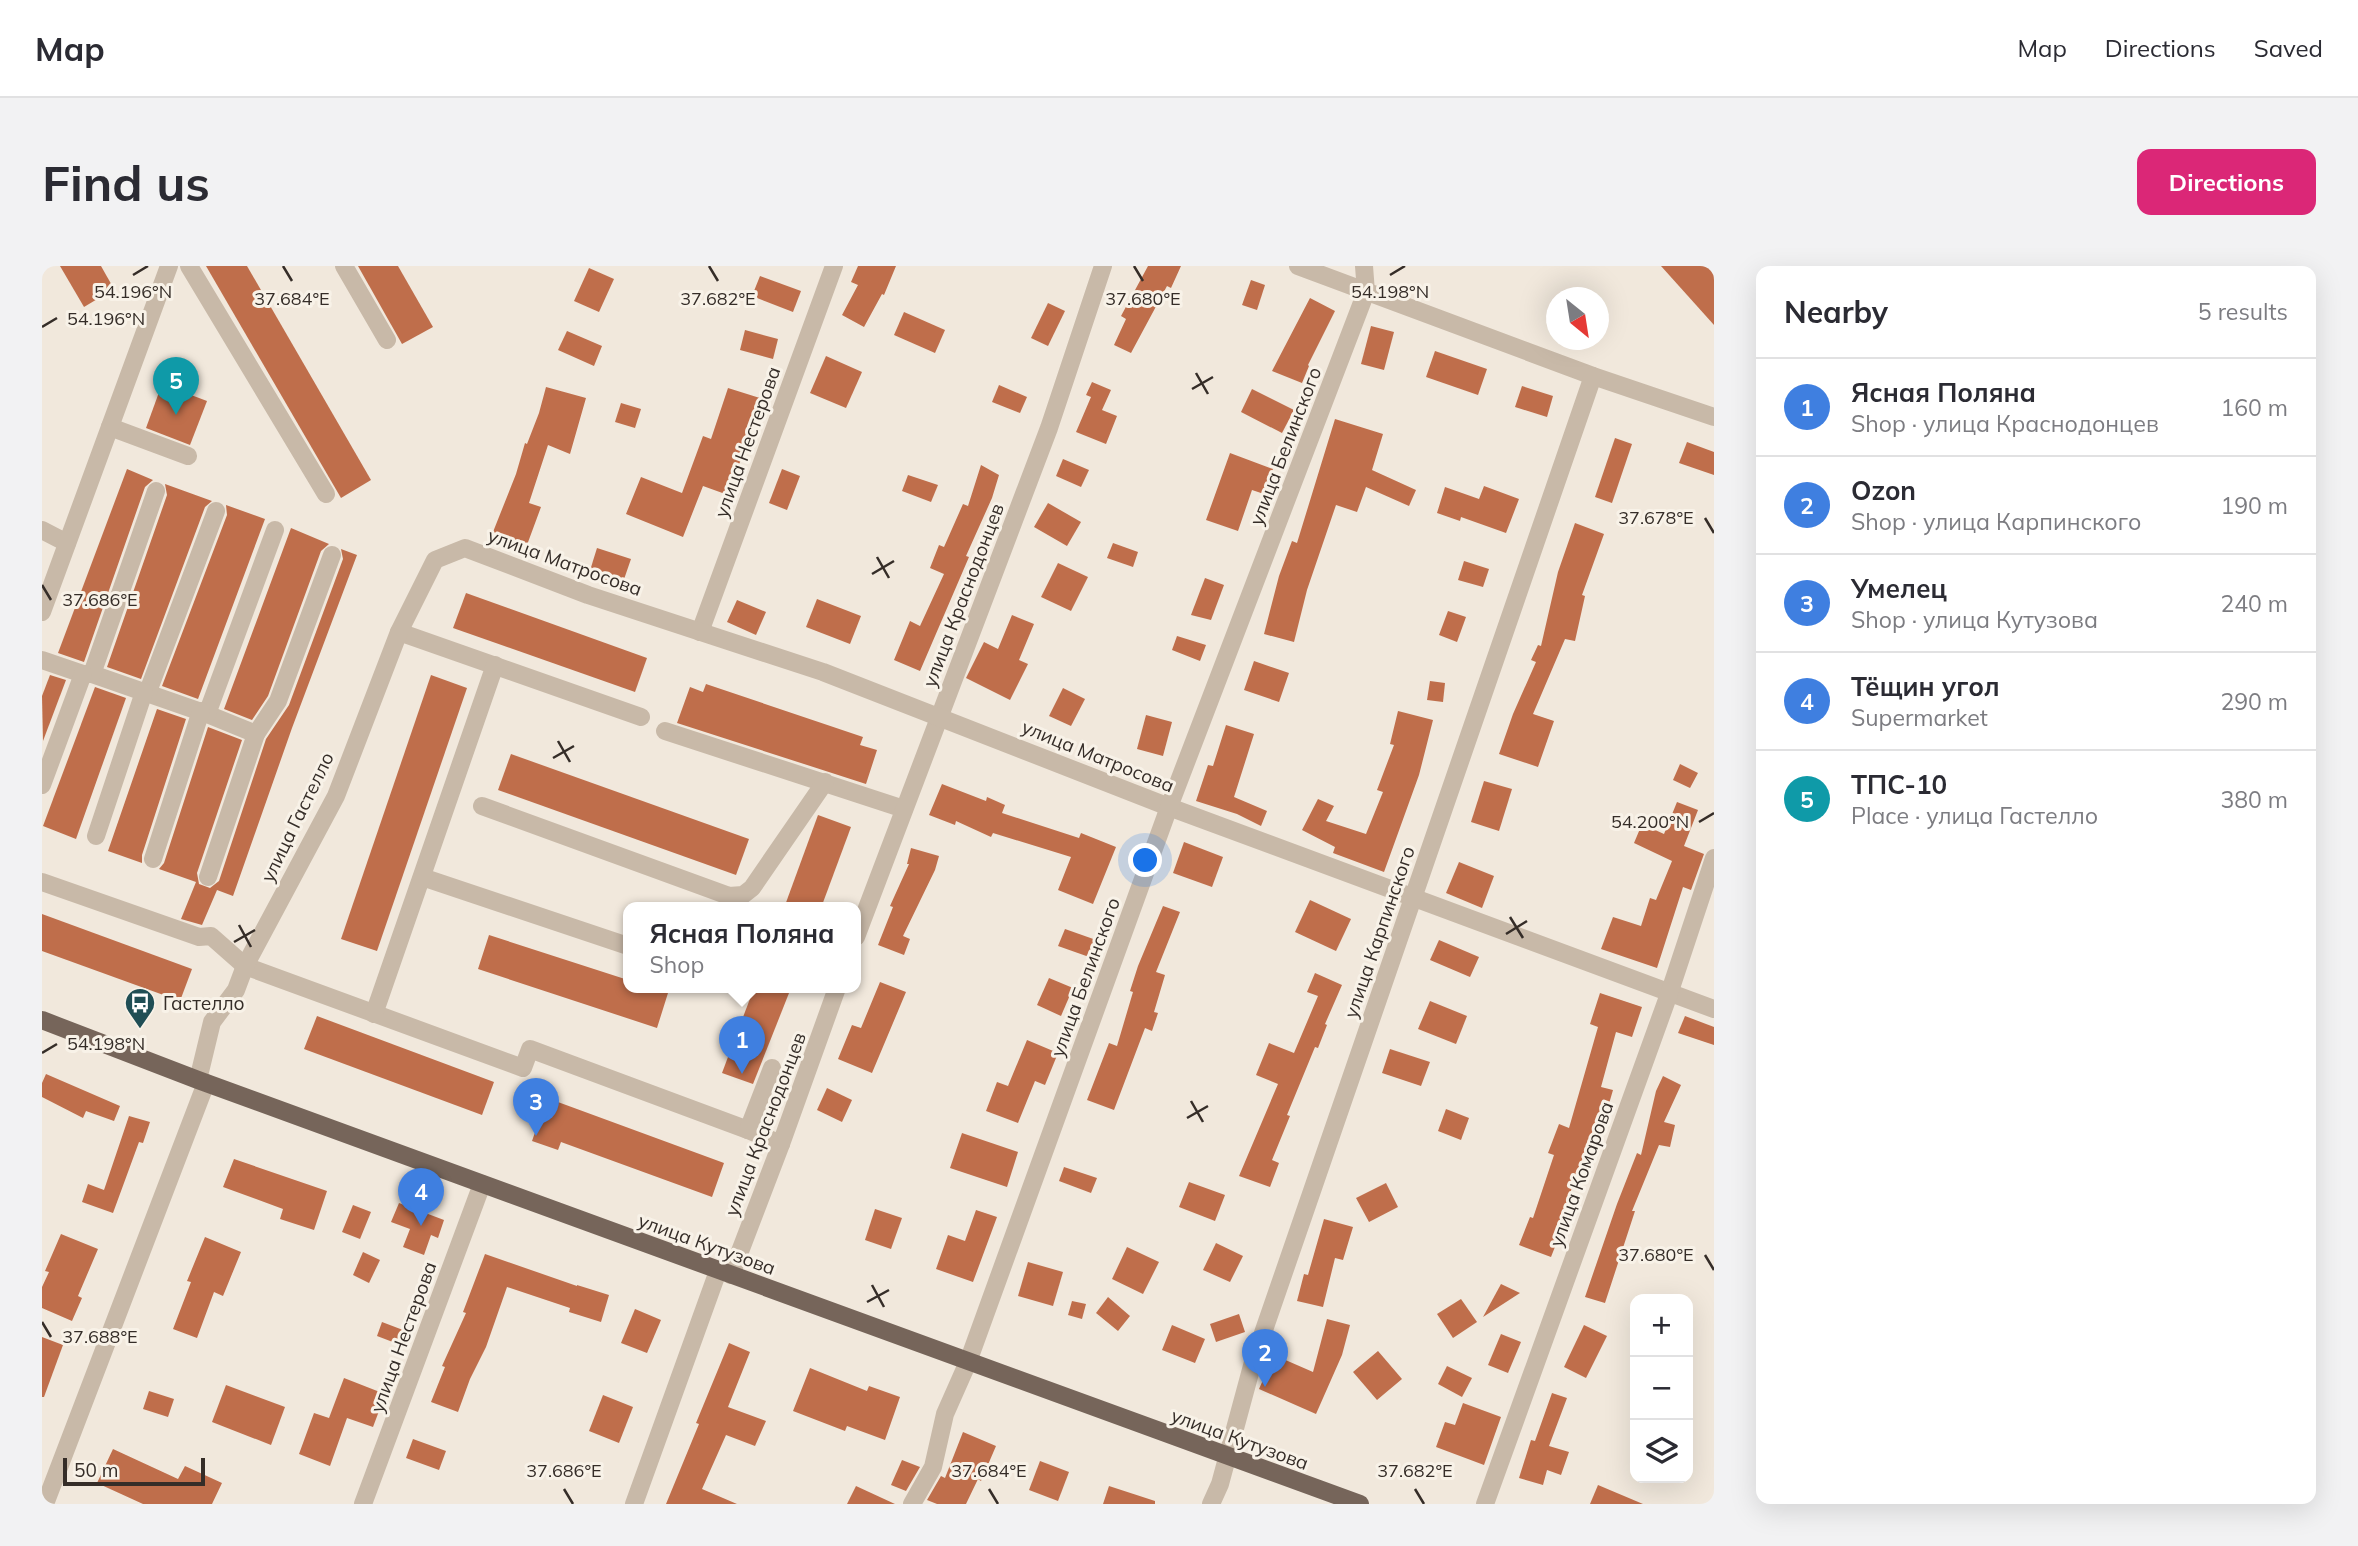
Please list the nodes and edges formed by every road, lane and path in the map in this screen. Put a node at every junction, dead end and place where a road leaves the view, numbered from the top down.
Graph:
1 (169, 266) edge
2 (189, 266) edge
3 (344, 266) edge
4 (834, 266) edge
5 (1104, 266) edge
6 (1298, 266) edge
7 (1364, 266) edge
8 (1366, 292) junction
9 (387, 340) dead end
10 (1593, 376) junction
11 (1714, 417) edge
12 (110, 427) junction
13 (188, 456) dead end
14 (156, 491) dead end
15 (326, 494) dead end
16 (216, 511) dead end
17 (42, 530) edge
18 (275, 530) dead end
19 (67, 543) junction
20 (465, 548) joint
21 (332, 555) dead end
22 (42, 612) edge
23 (399, 632) junction
24 (700, 632) junction
25 (42, 660) edge
26 (495, 665) junction
27 (87, 674) junction
28 (146, 693) junction
29 (204, 712) junction
30 (940, 716) junction
31 (641, 717) dead end
32 (665, 732) dead end
33 (256, 734) junction
34 (825, 782) junction
35 (42, 785) edge
36 (482, 806) dead end
37 (1169, 807) junction
38 (904, 809) junction
39 (96, 836) dead end
40 (1714, 858) edge
41 (153, 859) dead end
42 (208, 877) dead end
43 (422, 877) junction
44 (42, 882) edge
45 (1413, 897) junction
46 (861, 924) edge
47 (623, 944) edge
48 (245, 966) junction
49 (835, 993) edge
50 (1669, 994) junction
51 (1714, 1009) edge
52 (374, 1014) junction
53 (42, 1020) edge
54 (772, 1068) dead end
55 (202, 1082) junction
56 (748, 1130) junction
57 (781, 1144) junction
58 (482, 1184) junction
59 (724, 1273) junction
60 (968, 1362) junction
61 (1227, 1457) junction
62 (45, 1504) edge
63 (363, 1504) edge
64 (634, 1504) edge
65 (912, 1504) edge
66 (1211, 1504) edge
67 (1360, 1504) edge
68 (1485, 1504) edge

1 - 12 street
2 - 15 street
3 - 9 street
4 - 24 street, улица Нестерова
5 - 30 street, улица Краснодонцев
6 - 8 street
7 - 8 street, улица Белинского
8 - 10 street
8 - 37 street, улица Белинского
10 - 11 street
10 - 45 street, улица Карпинского
12 - 13 street
12 - 19 street
14 - 27 street
16 - 28 street
17 - 19 street
18 - 29 street
19 - 22 street
20 - 23 street, улица Гастелло
20 - 24 street, улица Матросова
21 - 33 street
23 - 26 street
23 - 48 street, улица Гастелло
24 - 30 street, улица Матросова
25 - 27 street
26 - 31 street
26 - 43 street
27 - 28 street
27 - 35 street
28 - 29 street
28 - 39 street
29 - 33 street
29 - 41 street
30 - 37 street, улица Матросова
30 - 38 street, улица Краснодонцев
32 - 34 street
33 - 42 street
34 - 36 street
34 - 38 street
37 - 45 street, улица Матросова
37 - 60 street, улица Белинского
38 - 46 street, улица Краснодонцев
40 - 50 street, улица Комарова
43 - 47 street
43 - 52 street
44 - 48 street
45 - 50 street, улица Матросова
45 - 61 street, улица Карпинского
48 - 52 street
48 - 55 street, улица Гастелло
49 - 57 street, улица Краснодонцев
50 - 51 street, улица Матросова
50 - 68 street, улица Комарова
52 - 56 street
53 - 55 main road, улица Кутузова
54 - 56 street
55 - 58 main road, улица Кутузова
55 - 62 street, улица Гастелло
56 - 57 street
57 - 59 street, улица Краснодонцев
58 - 59 main road, улица Кутузова
58 - 63 street, улица Нестерова
59 - 60 main road, улица Кутузова
59 - 64 street, улица Краснодонцев
60 - 61 main road, улица Кутузова
60 - 65 street, улица Белинского
61 - 66 street, улица Карпинского
61 - 67 main road, улица Кутузова

